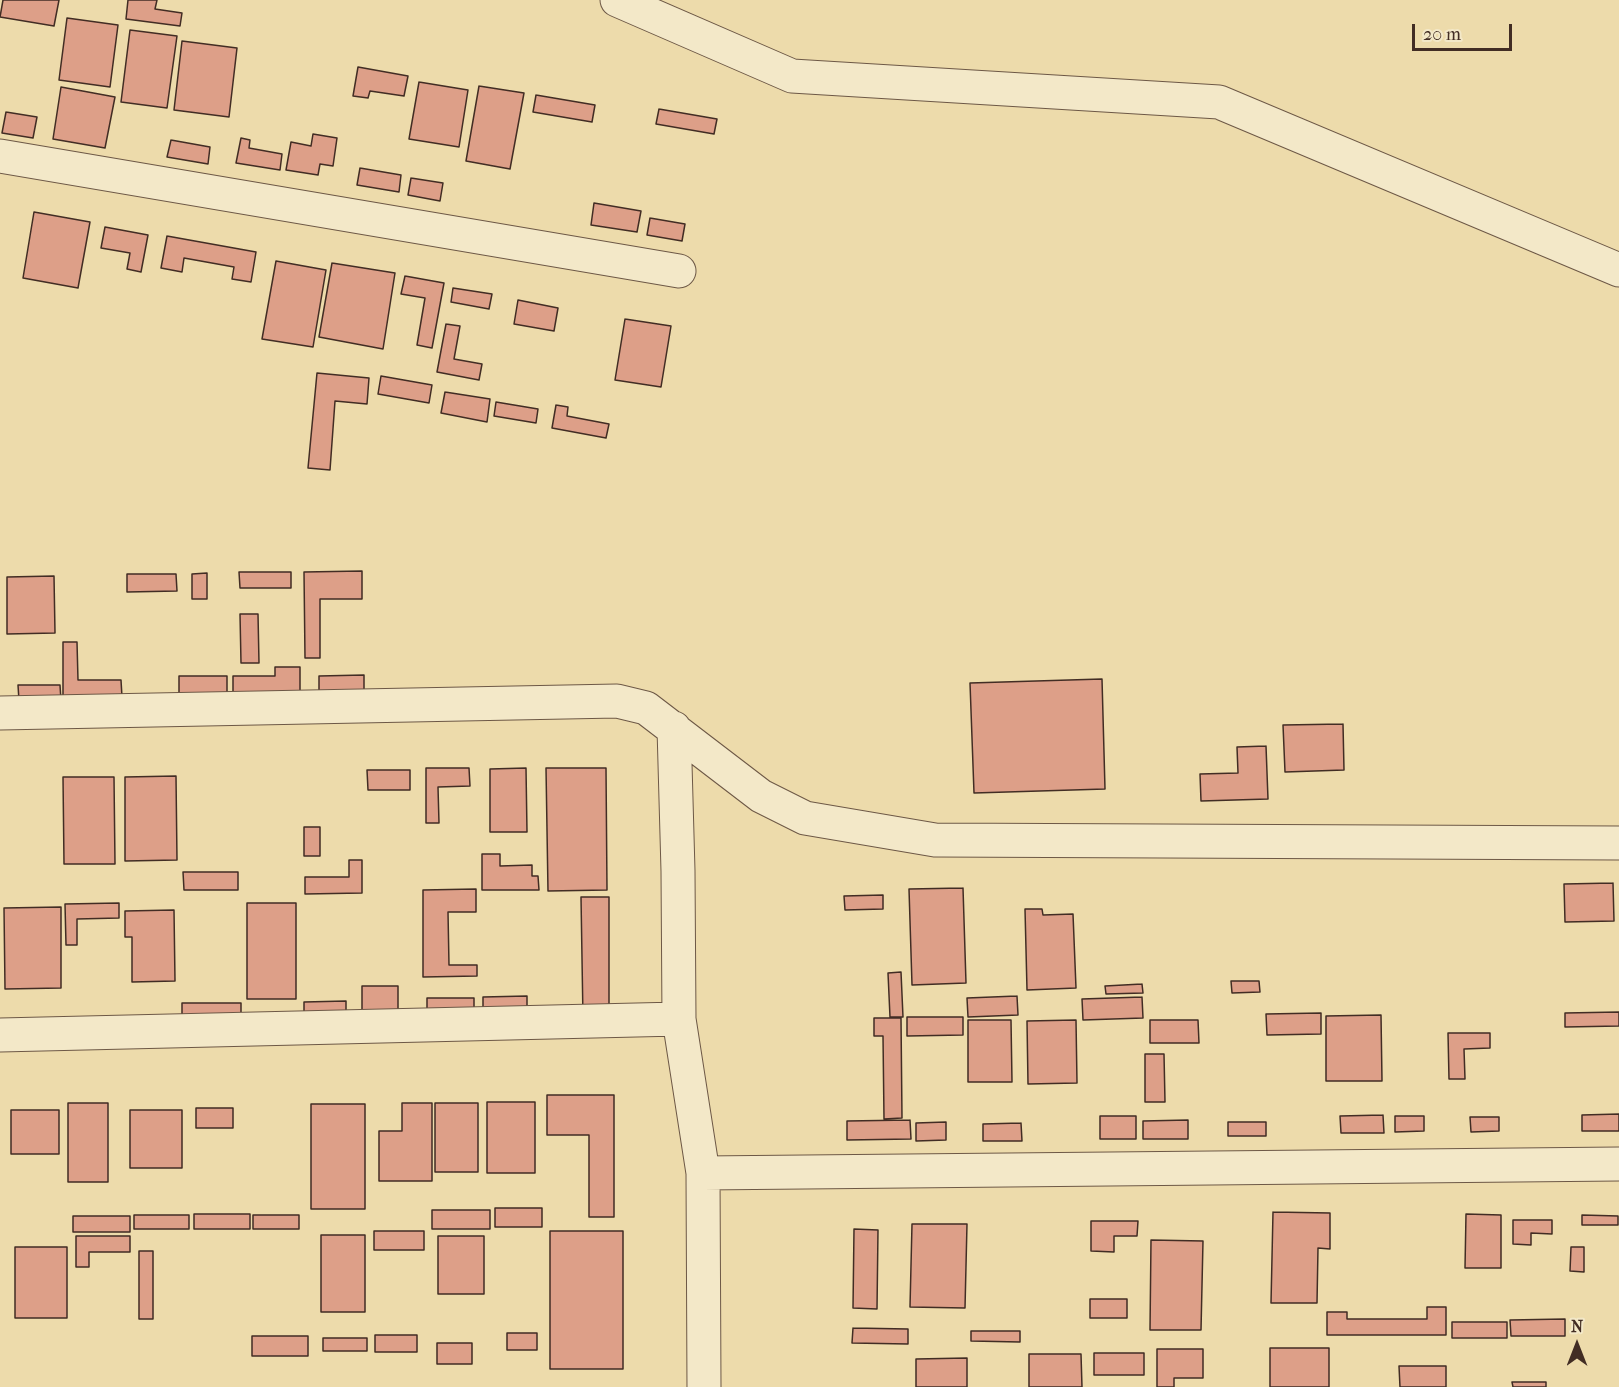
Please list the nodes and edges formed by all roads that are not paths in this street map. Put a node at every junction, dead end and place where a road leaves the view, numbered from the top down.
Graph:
1 (617, 0) edge
2 (0, 156) edge
3 (1619, 270) edge
4 (679, 271) dead end
5 (0, 713) edge
6 (674, 728) junction
7 (1619, 843) edge
8 (679, 1019) junction
9 (0, 1035) edge
10 (1619, 1164) edge
11 (703, 1173) junction
12 (704, 1387) edge

1 - 3 street
2 - 4 street
5 - 6 street
6 - 7 street
6 - 8 street
8 - 9 street
8 - 11 street
10 - 11 street
11 - 12 street

